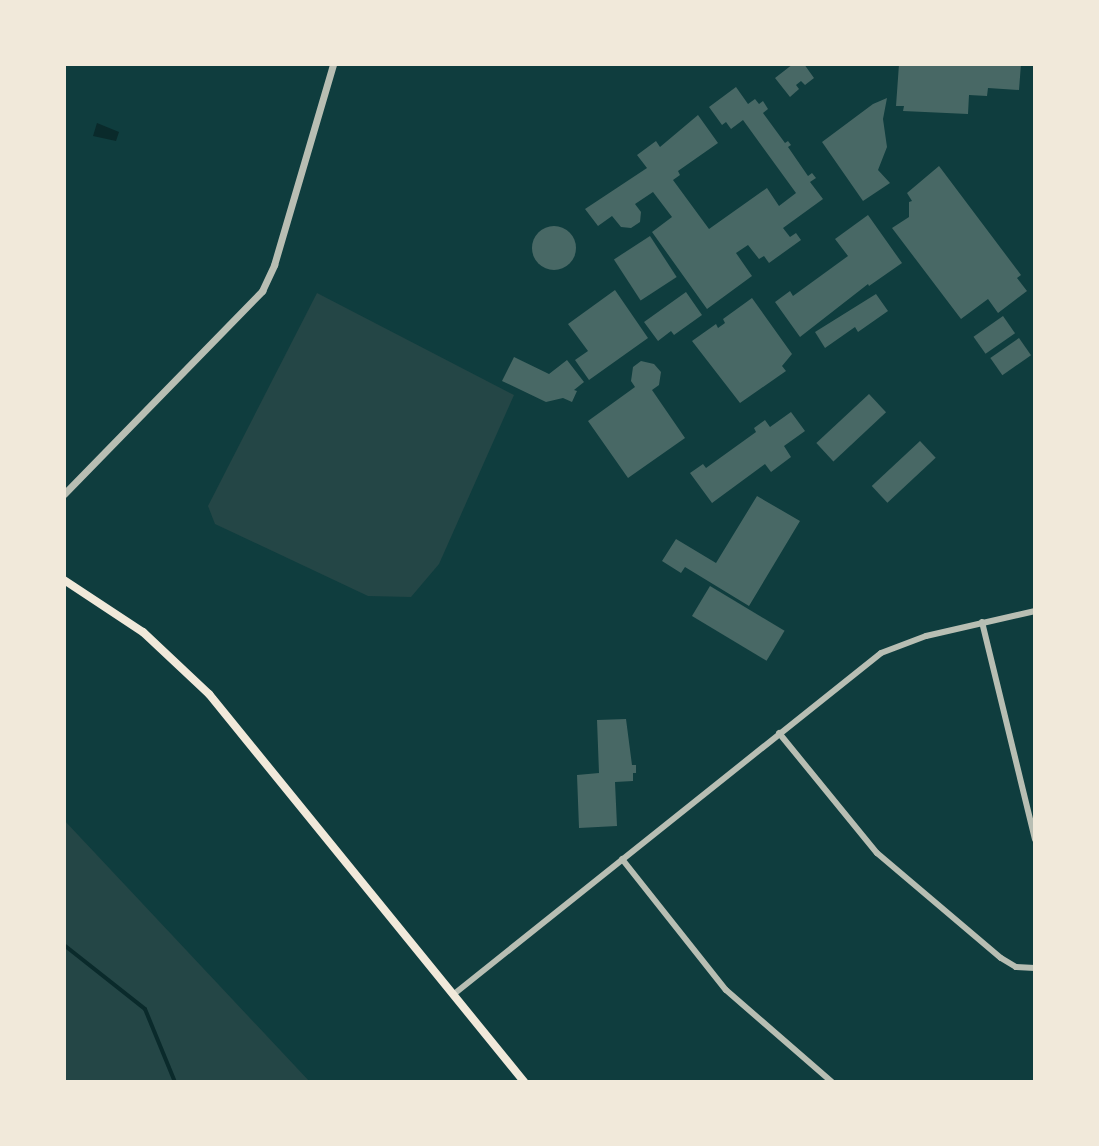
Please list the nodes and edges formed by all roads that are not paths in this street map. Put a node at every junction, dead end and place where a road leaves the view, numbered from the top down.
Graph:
1 (333, 64) edge
2 (65, 494) edge
3 (64, 580) edge
4 (1035, 611) edge
5 (982, 622) junction
6 (779, 733) junction
7 (1035, 840) edge
8 (622, 859) junction
9 (1035, 968) edge
10 (454, 994) junction
11 (524, 1082) edge
12 (832, 1082) edge

1 - 2 street
3 - 10 main road
4 - 5 street
5 - 6 street
5 - 7 street
6 - 8 street
6 - 9 street
8 - 10 street
8 - 12 street
10 - 11 main road

